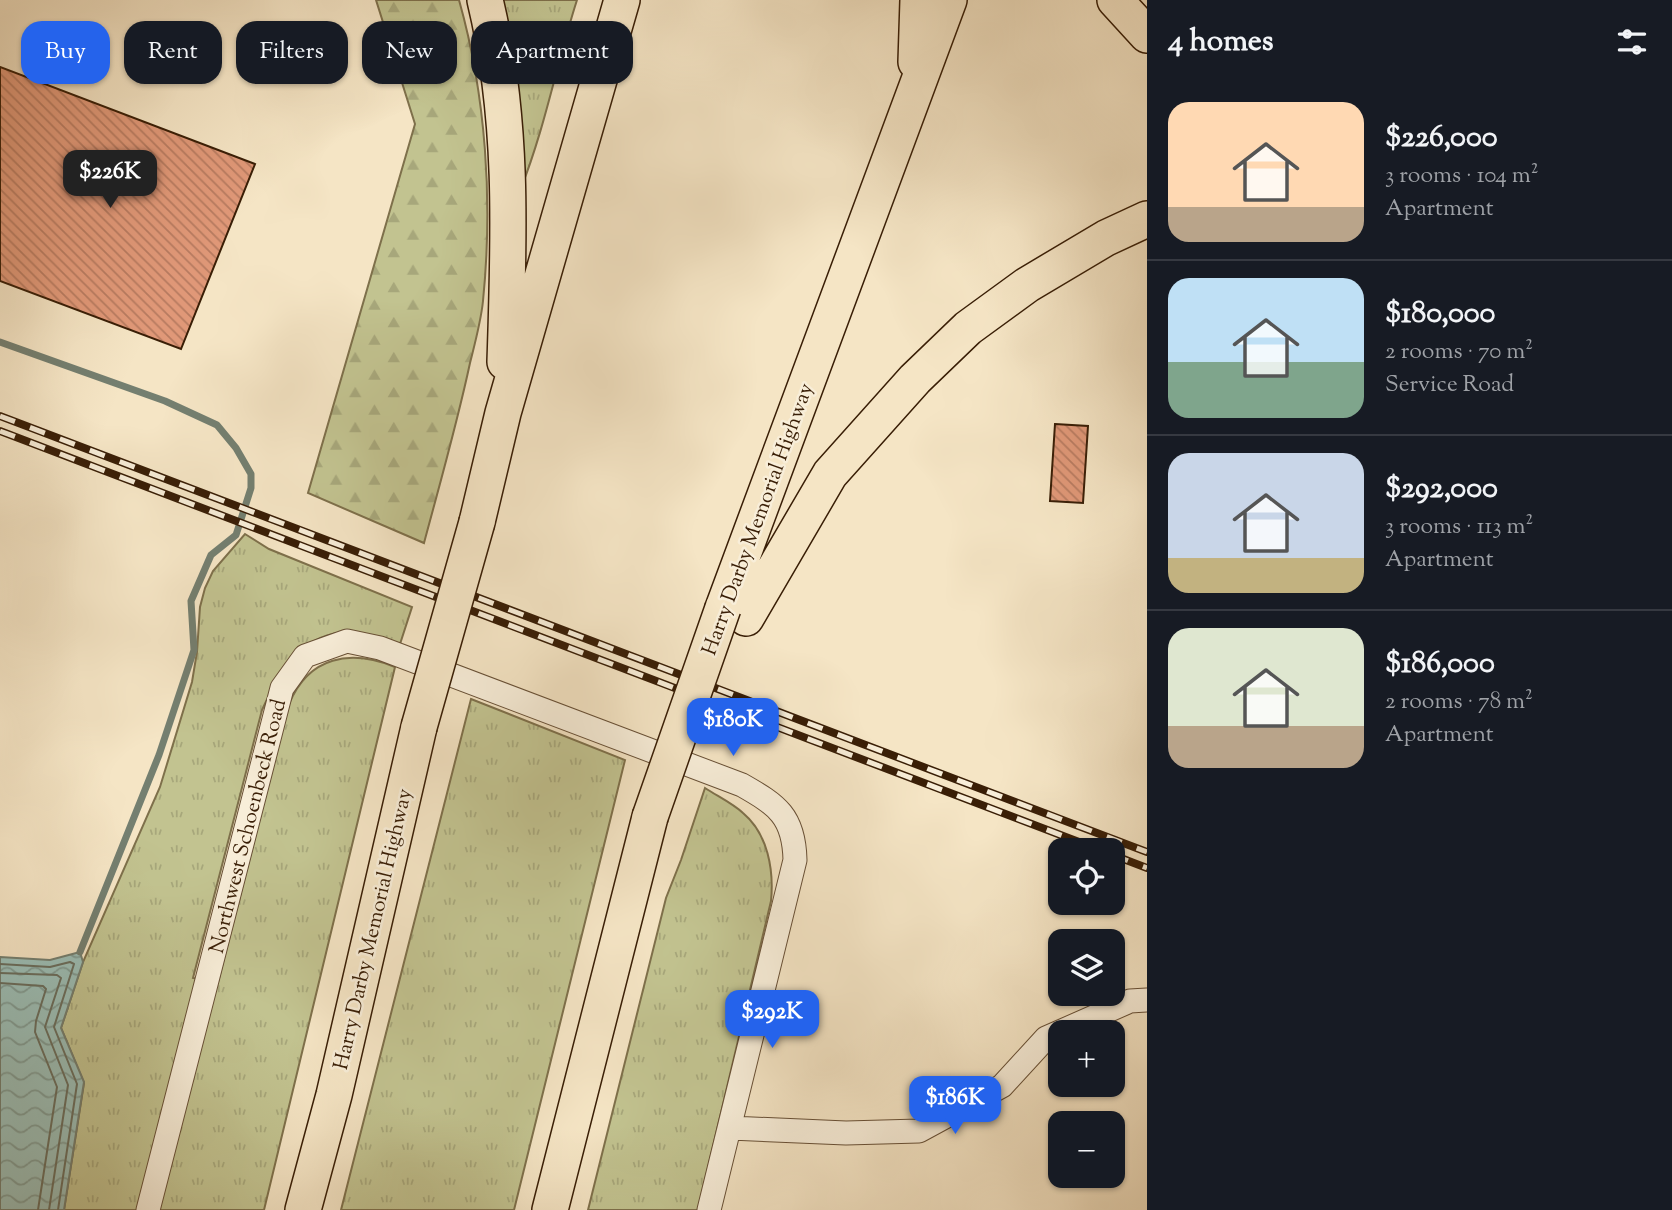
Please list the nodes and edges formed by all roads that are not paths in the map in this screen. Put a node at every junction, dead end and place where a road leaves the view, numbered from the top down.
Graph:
1 (485, 0) edge
2 (622, 0) edge
3 (918, 0) edge
4 (949, 0) edge
5 (1115, 0) edge
6 (1147, 35) edge
7 (915, 93) junction
8 (1147, 219) edge
9 (503, 413) junction
10 (735, 613) junction
11 (1147, 1000) edge
12 (730, 1128) junction
13 (148, 1210) edge
14 (303, 1210) edge
15 (550, 1210) edge
16 (709, 1210) edge

1 - 9 highway
2 - 9 highway, Harry Darby Memorial Highway
3 - 7 highway
4 - 7 highway, Harry Darby Memorial Highway
5 - 6 highway
7 - 10 highway, Harry Darby Memorial Highway
8 - 10 highway
9 - 14 highway, Harry Darby Memorial Highway, bridge
10 - 15 highway, Harry Darby Memorial Highway, bridge
11 - 12 street
12 - 13 street, Northwest Schoenbeck Road
12 - 16 street, Northwest Schoenbeck Road

